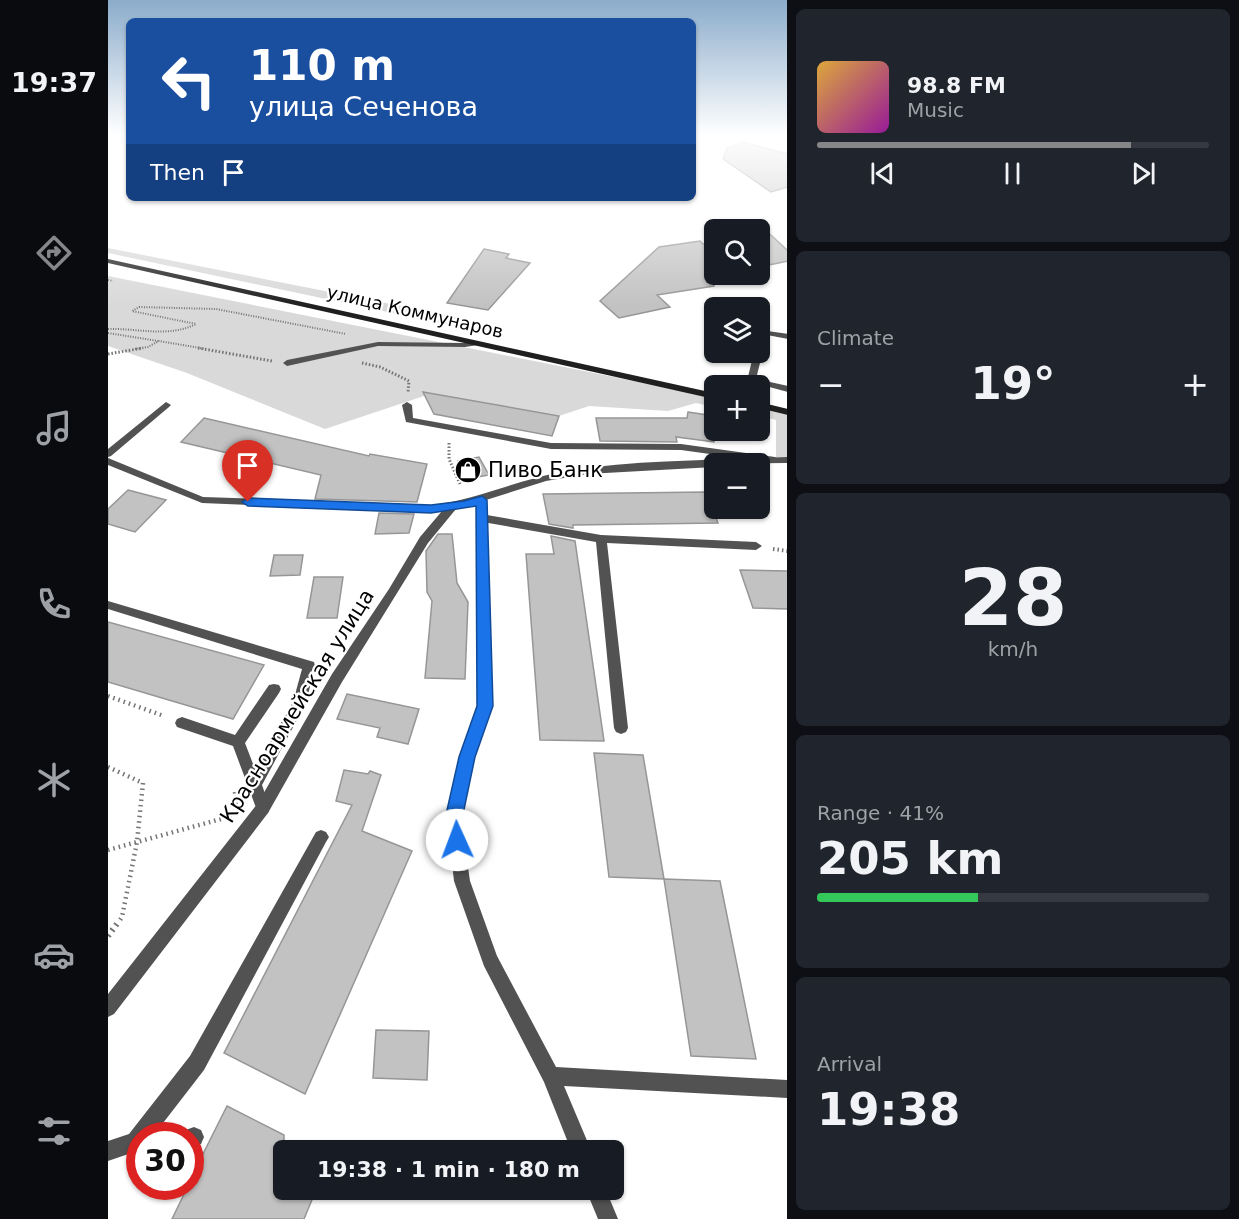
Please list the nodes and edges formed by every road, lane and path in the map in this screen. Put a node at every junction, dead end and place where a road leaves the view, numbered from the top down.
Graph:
1 (108, 261) edge
2 (108, 280) edge
3 (113, 281) dead end
4 (108, 331) edge
5 (770, 333) edge
6 (787, 337) edge
7 (159, 341) junction
8 (475, 343) junction
9 (378, 344) junction
10 (108, 354) edge
11 (322, 355) junction
12 (287, 363) joint
13 (756, 363) edge
14 (787, 389) edge
15 (704, 394) edge
16 (166, 405) dead end
17 (407, 405) joint
18 (770, 408) edge
19 (787, 412) edge
20 (448, 427) junction
21 (108, 454) edge
22 (770, 460) edge
23 (776, 460) junction
24 (787, 460) edge
25 (108, 461) edge
26 (704, 465) edge
27 (460, 484) dead end
28 (482, 500) junction
29 (450, 507) junction
30 (481, 518) junction
31 (601, 539) junction
32 (756, 546) dead end
33 (108, 604) edge
34 (274, 689) dead end
35 (108, 696) edge
36 (182, 723) joint
37 (621, 728) dead end
38 (238, 742) junction
39 (108, 767) edge
40 (252, 778) junction
41 (263, 808) junction
42 (321, 837) dead end
43 (137, 842) junction
44 (108, 850) edge
45 (108, 936) edge
46 (108, 1008) edge
47 (551, 1076) junction
48 (787, 1089) edge
49 (152, 1122) edge
50 (577, 1140) edge
51 (126, 1144) edge
52 (108, 1151) edge
53 (600, 1200) edge
54 (608, 1219) edge

1 - 8 main road, улица Коммунаров
2 - 3 path
4 - 7 path
4 - 9 path
5 - 6 street
7 - 10 path
7 - 12 path
8 - 9 street
8 - 15 main road, улица Коммунаров
9 - 11 street
11 - 12 street
11 - 17 path
13 - 14 street
16 - 21 street
17 - 20 street
18 - 19 main road
20 - 23 street
20 - 27 path
22 - 23 street
23 - 24 street
25 - 29 street
26 - 28 street
28 - 29 street
28 - 30 street
29 - 41 street, Красноармейская улица
30 - 31 street
30 - 47 street
31 - 32 street
31 - 37 street
33 - 40 street
34 - 38 street
35 - 36 path
36 - 38 street
38 - 40 street
39 - 43 path
40 - 41 street
40 - 43 path
41 - 46 street, Красноармейская улица
42 - 49 street
43 - 44 path
43 - 45 path
47 - 48 street
47 - 50 street
51 - 52 street
53 - 54 street

